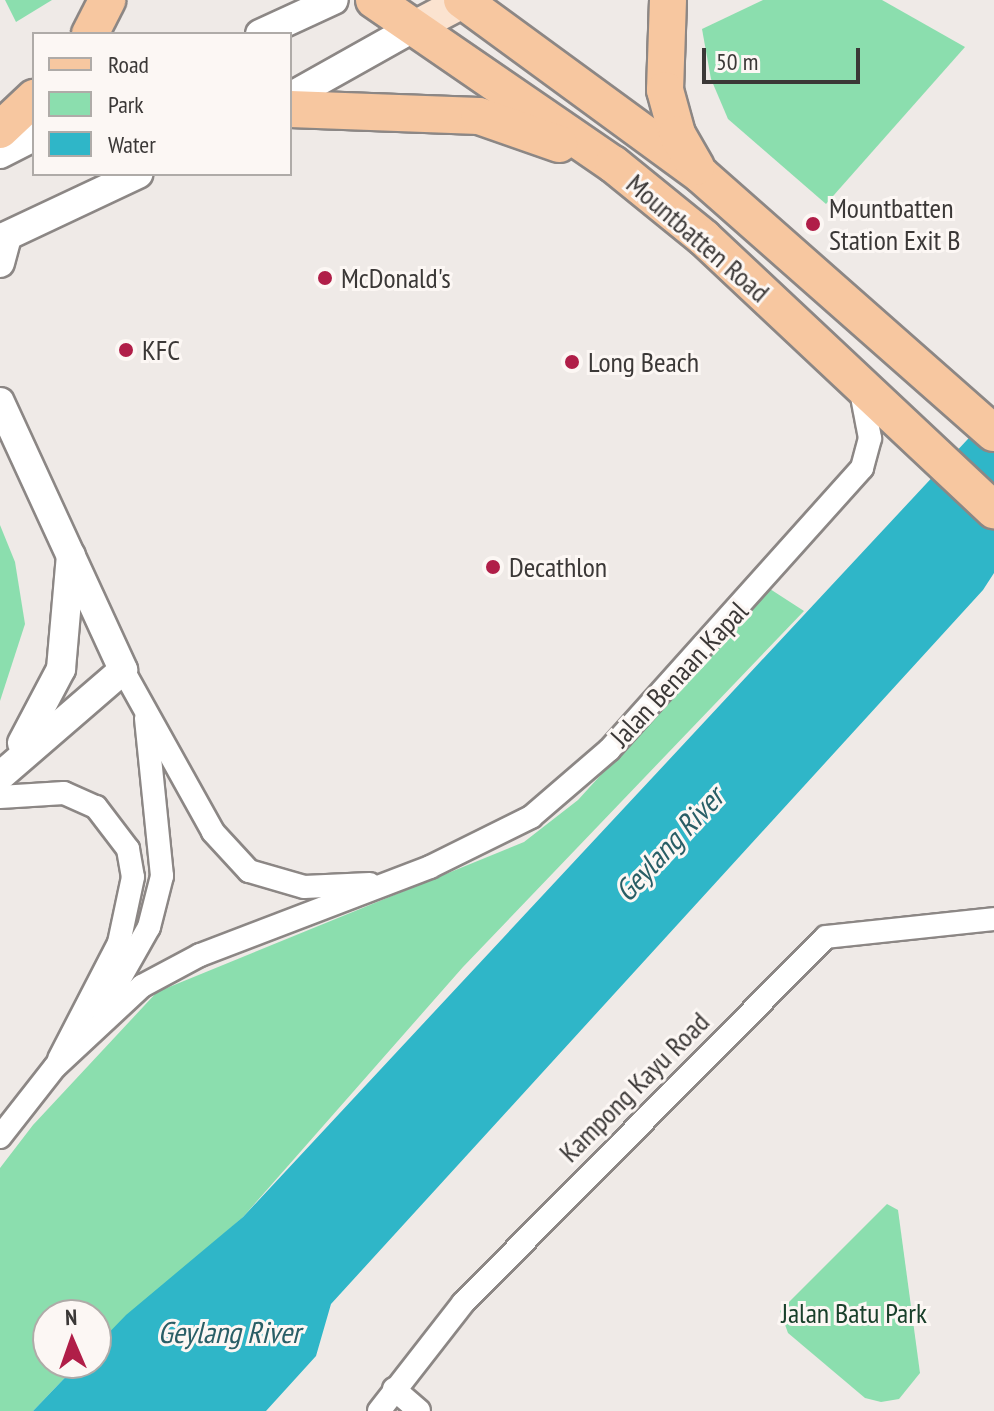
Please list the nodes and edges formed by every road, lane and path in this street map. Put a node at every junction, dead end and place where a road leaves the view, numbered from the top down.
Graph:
1 (107, 0) edge
2 (334, 0) edge
3 (374, 0) edge
4 (464, 0) edge
5 (668, 0) edge
6 (413, 28) junction
7 (91, 32) edge
8 (264, 32) edge
9 (292, 96) edge
10 (32, 100) edge
11 (292, 109) edge
12 (0, 130) edge
13 (32, 138) edge
14 (0, 154) edge
15 (613, 164) junction
16 (701, 175) junction
17 (132, 176) edge
18 (4, 238) edge
19 (0, 263) edge
20 (860, 385) junction
21 (0, 402) edge
22 (984, 424) edge
23 (994, 510) edge
24 (71, 547) junction
25 (123, 670) junction
26 (146, 719) junction
27 (5, 769) edge
28 (0, 797) edge
29 (392, 883) junction
30 (994, 919) edge
31 (55, 1067) junction
32 (0, 1137) edge
33 (394, 1389) junction
34 (379, 1411) edge
35 (419, 1411) edge

1 - 7 main road
2 - 8 street
3 - 6 main road, Mountbatten Road
4 - 6 main road
4 - 16 main road, Mountbatten Road
5 - 16 main road
6 - 9 street
6 - 15 main road, Mountbatten Road
10 - 12 main road
11 - 15 main road
13 - 14 street
15 - 20 main road, Mountbatten Road
16 - 22 main road, Mountbatten Road
17 - 18 street
18 - 19 street
20 - 23 main road, Mountbatten Road
20 - 29 street, Jalan Benaan Kapal
21 - 24 street, Jalan Benaan Kapal
24 - 25 street, Jalan Benaan Kapal
24 - 27 street
25 - 26 street, Jalan Benaan Kapal
25 - 27 street
26 - 29 street, Jalan Benaan Kapal
26 - 31 street, Jalan Benaan Kapal
28 - 31 street
29 - 31 street, Jalan Benaan Kapal
30 - 33 street, Kampong Kayu Road
31 - 32 street, Jalan Benaan Kapal
33 - 34 street, Kampong Kayu Road
33 - 35 street

